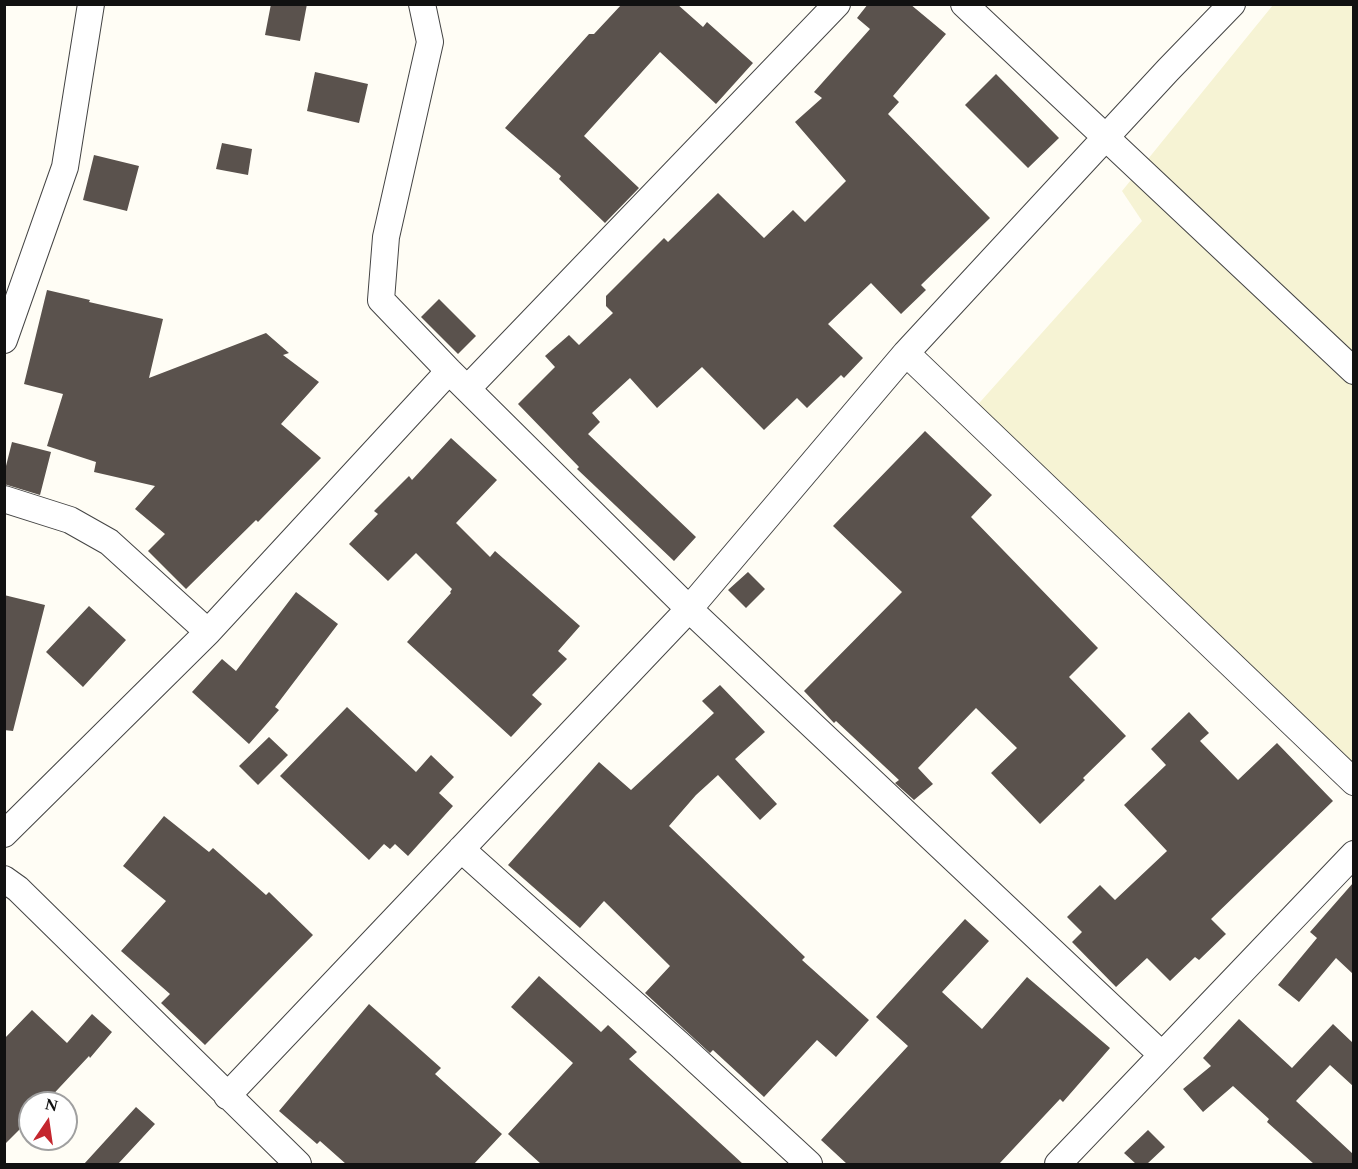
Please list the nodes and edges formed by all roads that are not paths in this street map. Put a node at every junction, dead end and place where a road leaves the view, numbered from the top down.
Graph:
1 (91, 4) edge
2 (422, 4) edge
3 (837, 4) edge
4 (964, 4) edge
5 (1232, 4) edge
6 (1106, 137) junction
7 (4, 340) edge
8 (906, 353) junction
9 (1353, 371) edge
10 (458, 380) junction
11 (4, 499) edge
12 (689, 609) junction
13 (208, 632) junction
14 (1353, 782) edge
15 (4, 834) edge
16 (461, 849) junction
17 (1353, 854) edge
18 (4, 879) edge
19 (1161, 1054) junction
20 (227, 1095) junction
21 (298, 1164) edge
22 (809, 1164) edge
23 (1058, 1164) edge

1 - 7 street
2 - 10 street
3 - 10 street
4 - 6 street
5 - 6 street
6 - 8 street
6 - 9 street
8 - 12 street
8 - 14 street
10 - 12 street
10 - 13 street
11 - 13 street
12 - 16 street
12 - 19 street
13 - 15 street
16 - 20 street
16 - 22 street
17 - 19 street
18 - 20 street
19 - 23 street
20 - 21 street

